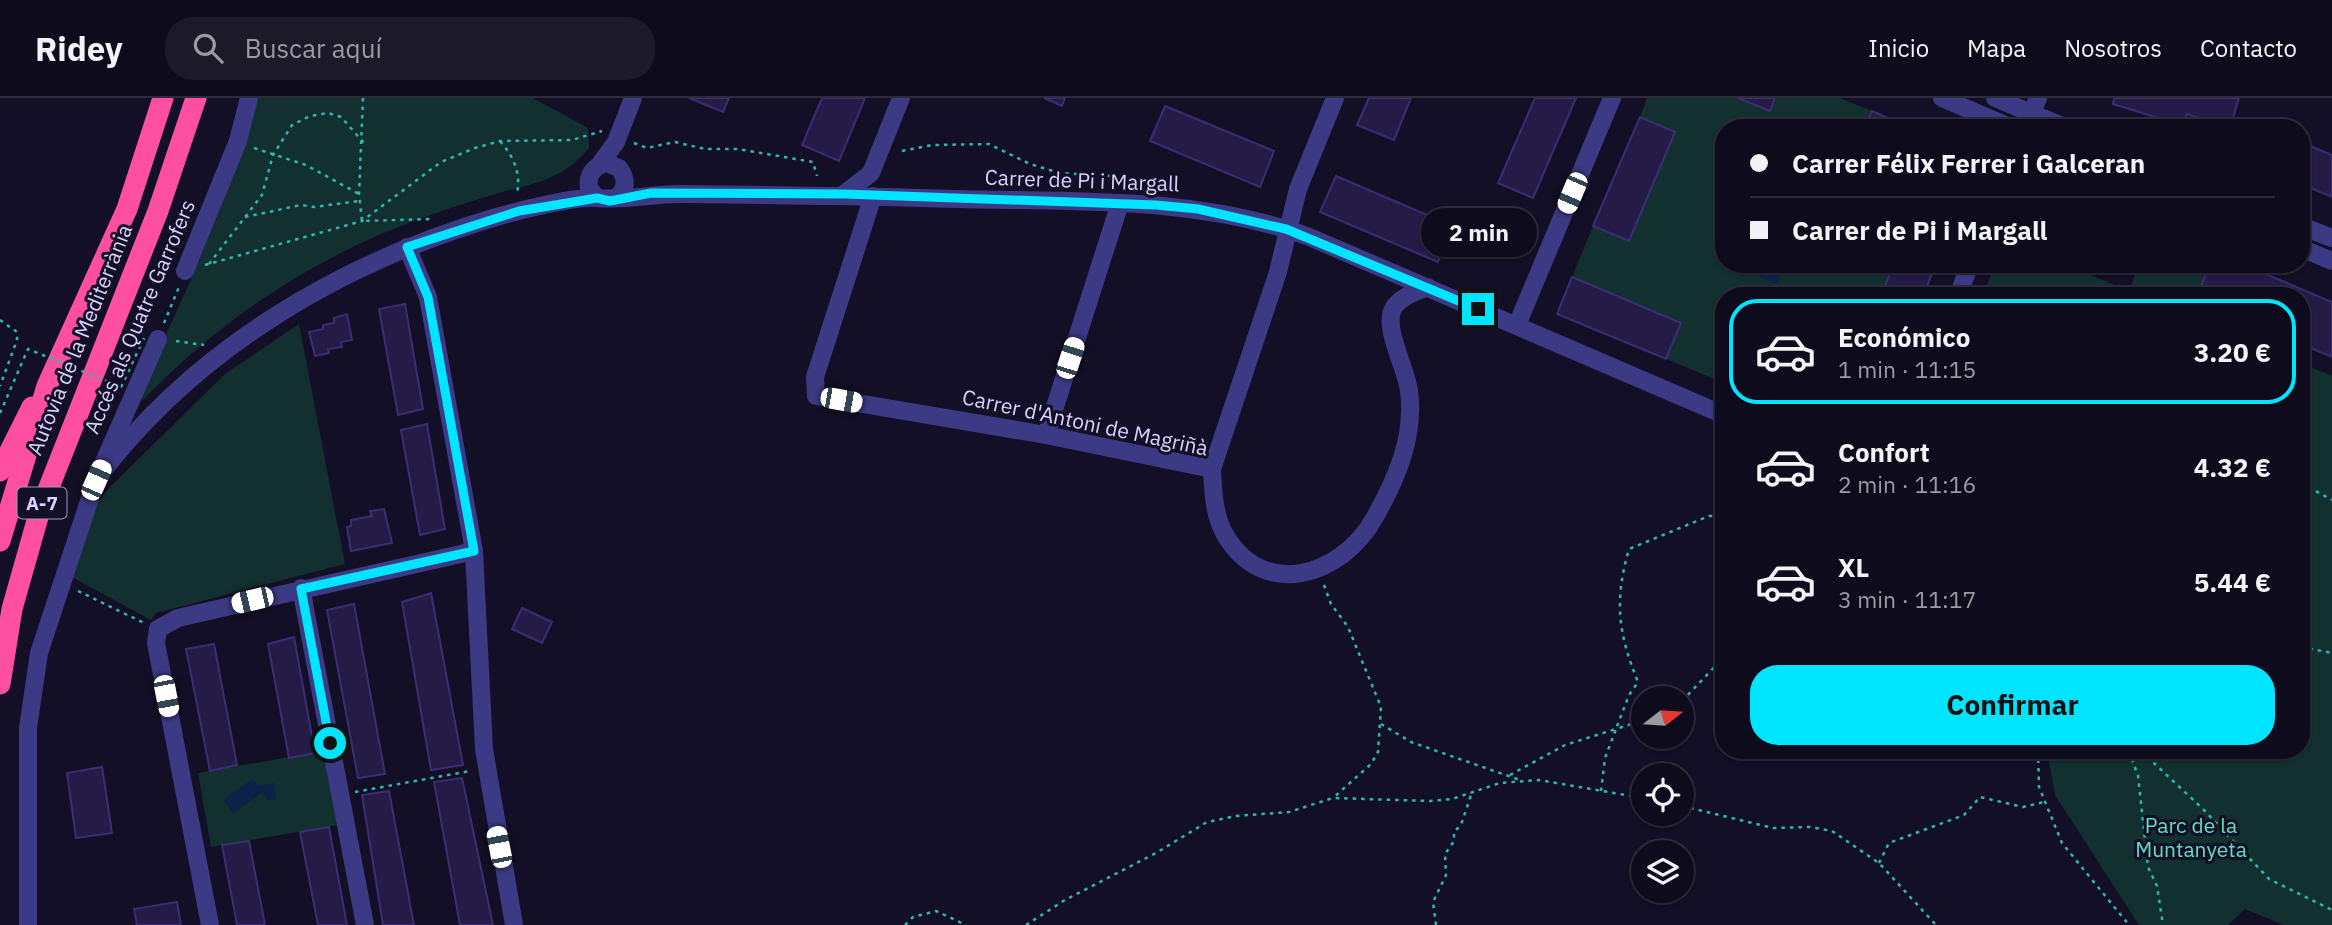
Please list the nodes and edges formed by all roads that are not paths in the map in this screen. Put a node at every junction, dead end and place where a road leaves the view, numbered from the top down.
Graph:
1 (163, 98) edge
2 (196, 98) edge
3 (249, 98) edge
4 (633, 98) edge
5 (901, 98) edge
6 (1335, 98) edge
7 (1612, 98) edge
8 (1942, 98) edge
9 (1995, 98) edge
10 (2032, 113) edge
11 (1991, 119) edge
12 (617, 138) junction
13 (600, 164) junction
14 (622, 174) junction
15 (588, 182) junction
16 (651, 193) junction
17 (844, 194) junction
18 (873, 196) junction
19 (597, 198) junction
20 (616, 198) junction
21 (1120, 203) junction
22 (544, 206) junction
23 (1286, 229) junction
24 (2310, 229) edge
25 (2332, 238) edge
26 (407, 247) junction
27 (2310, 252) edge
28 (2332, 261) edge
29 (186, 271) road end
30 (1428, 287) junction
31 (1517, 325) junction
32 (151, 338) road end
33 (47, 386) junction
34 (1715, 411) edge
35 (1046, 435) junction
36 (1212, 469) junction
37 (0, 471) edge
38 (96, 480) junction
39 (0, 541) edge
40 (474, 551) junction
41 (301, 589) junction
42 (0, 684) edge
43 (28, 925) edge
44 (210, 925) edge
45 (365, 925) edge
46 (514, 925) edge

1 - 33 highway, Autovia de la Mediterrània / A-7
2 - 42 highway, Autovia de la Mediterrània / A-7
3 - 29 street, Accés als Quatre Garrofers
4 - 12 street
5 - 17 street
6 - 23 street
7 - 31 street
8 - 11 street
9 - 10 street
12 - 13 street
12 - 14 street
13 - 14 street, Carrer de Pi i Margall
13 - 15 street, Carrer de Pi i Margall
14 - 16 street, Carrer de Pi i Margall
14 - 20 street
15 - 19 street
15 - 22 street, Carrer de Pi i Margall
16 - 17 street, Carrer de Pi i Margall
16 - 20 street, Carrer de Pi i Margall
17 - 18 street, Carrer de Pi i Margall
18 - 21 street, Carrer de Pi i Margall
18 - 35 street, Carrer d'Antoni de Magriñà
19 - 20 street, Carrer de Pi i Margall
19 - 22 street, Carrer de Pi i Margall
21 - 23 street, Carrer de Pi i Margall
21 - 35 street
22 - 26 street, Carrer de Pi i Margall
23 - 30 street, Carrer de Pi i Margall
23 - 36 street
24 - 25 street
26 - 38 street, Carrer de Pi i Margall
26 - 40 street
27 - 28 street
30 - 31 street, Carrer de Pi i Margall
30 - 36 street, Carrer d'Antoni de Magriñà
31 - 34 street, Carrer de Pi i Margall
32 - 38 street, Accés als Quatre Garrofers
33 - 37 highway
33 - 39 highway, Autovia de la Mediterrània / A-7
35 - 36 street, Carrer d'Antoni de Magriñà
38 - 43 street, Accés als Quatre Garrofers
40 - 41 street
40 - 46 street
41 - 44 street
41 - 45 street

